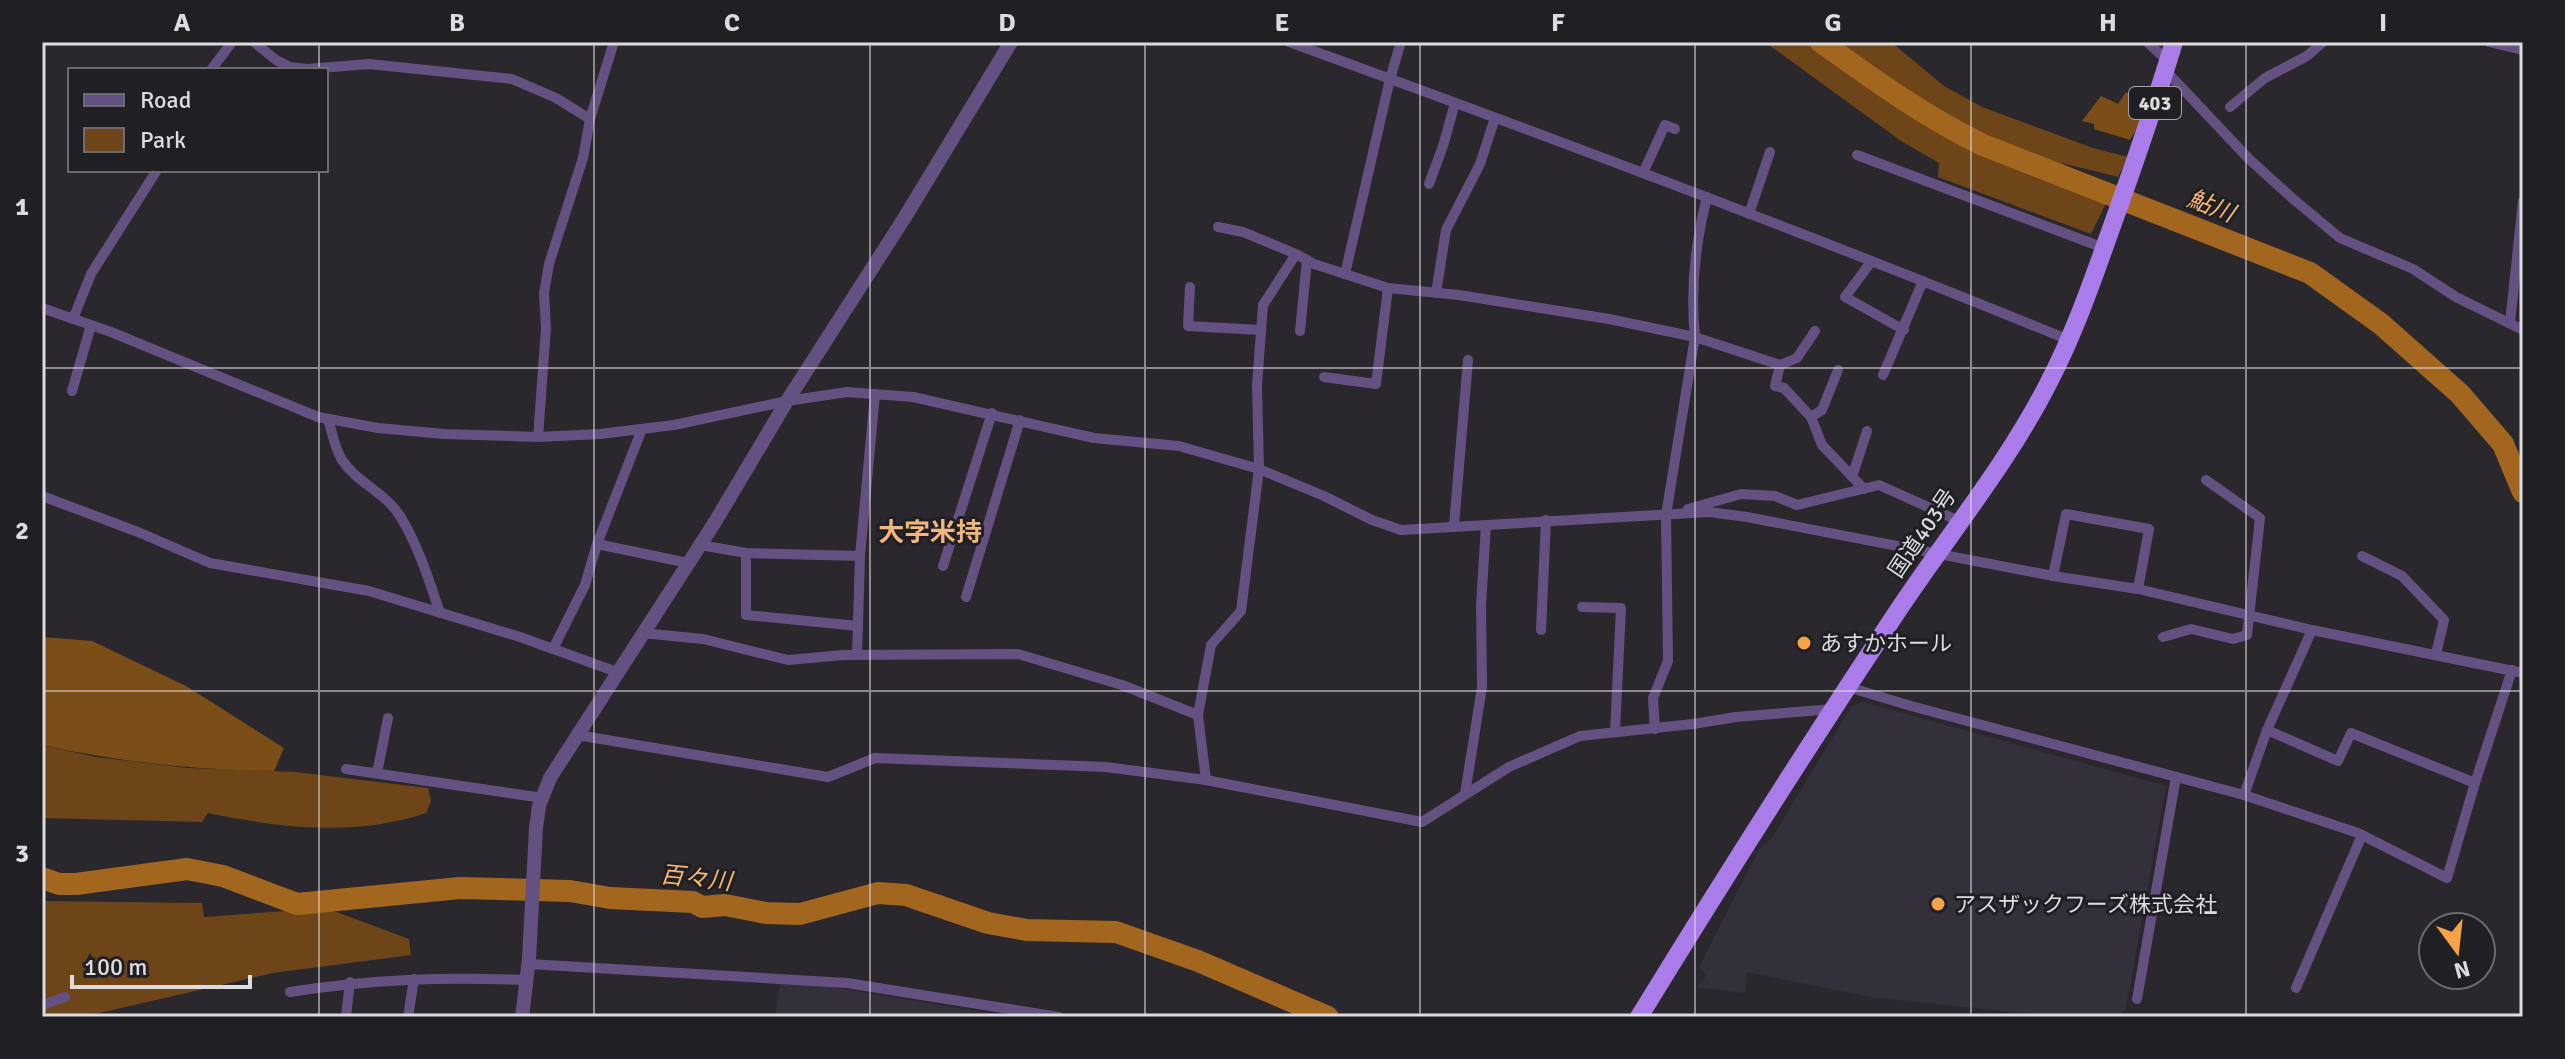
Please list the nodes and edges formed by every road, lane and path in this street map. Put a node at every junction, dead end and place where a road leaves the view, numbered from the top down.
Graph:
1 (232, 42) edge
2 (254, 42) edge
3 (614, 42) edge
4 (1011, 42) edge
5 (1289, 42) edge
6 (1401, 42) edge
7 (2147, 42) edge
8 (2174, 42) edge
9 (2323, 42) edge
10 (2489, 42) edge
11 (2517, 47) edge
12 (2166, 66) junction
13 (212, 68) edge
14 (298, 68) edge
15 (319, 68) edge
16 (1390, 79) junction
17 (1455, 103) junction
18 (2230, 107) dead end
19 (1495, 118) junction
20 (590, 119) junction
21 (1666, 125) dead end
22 (1770, 152) dead end
23 (1857, 155) dead end
24 (156, 172) edge
25 (1643, 173) junction
26 (1429, 184) dead end
27 (1707, 197) junction
28 (2523, 201) edge
29 (1749, 214) junction
30 (1218, 227) dead end
31 (2104, 248) junction
32 (1296, 254) junction
33 (1307, 260) junction
34 (1871, 262) junction
35 (1345, 274) junction
36 (1923, 281) junction
37 (1190, 287) dead end
38 (1388, 288) junction
39 (1436, 293) junction
40 (42, 308) edge
41 (73, 319) junction
42 (2510, 323) junction
43 (91, 325) junction
44 (1261, 330) junction
45 (1904, 330) junction
46 (2523, 330) edge
47 (1300, 331) dead end
48 (1815, 331) dead end
49 (1695, 337) junction
50 (2069, 340) junction
51 (1468, 360) dead end
52 (1780, 365) junction
53 (1838, 370) dead end
54 (1883, 375) dead end
55 (1324, 377) dead end
56 (72, 391) dead end
57 (875, 394) junction
58 (787, 401) junction
59 (992, 413) junction
60 (1811, 417) junction
61 (328, 419) junction
62 (1020, 420) junction
63 (642, 429) junction
64 (1867, 431) dead end
65 (538, 437) junction
66 (1259, 469) junction
67 (1852, 477) junction
68 (2206, 480) dead end
69 (1864, 489) junction
70 (42, 496) edge
71 (1666, 515) junction
72 (1546, 520) junction
73 (1959, 521) junction
74 (1454, 525) junction
75 (1486, 525) junction
76 (597, 544) junction
77 (700, 545) junction
78 (746, 553) junction
79 (1936, 554) junction
80 (860, 556) junction
81 (2362, 556) dead end
82 (688, 563) junction
83 (943, 566) dead end
84 (2053, 576) junction
85 (2138, 589) junction
86 (966, 597) dead end
87 (1582, 607) dead end
88 (440, 613) junction
89 (2250, 614) junction
90 (858, 626) junction
91 (1541, 630) dead end
92 (2312, 630) junction
93 (642, 633) junction
94 (2163, 637) dead end
95 (553, 649) junction
96 (2436, 654) junction
97 (857, 655) junction
98 (2518, 671) edge
99 (617, 672) junction
100 (1848, 687) junction
101 (1833, 709) junction
102 (1198, 715) junction
103 (389, 726) dead end
104 (1655, 729) junction
105 (2267, 730) junction
106 (1615, 732) junction
107 (577, 735) junction
108 (346, 769) dead end
109 (377, 773) junction
110 (2176, 777) junction
111 (1206, 780) junction
112 (2475, 783) junction
113 (1465, 794) junction
114 (2244, 795) junction
115 (543, 798) junction
116 (2362, 835) junction
117 (528, 967) junction
118 (414, 979) junction
119 (350, 982) junction
120 (2296, 988) dead end
121 (290, 992) dead end
122 (65, 997) dead end
123 (2137, 999) dead end
124 (42, 1005) edge
125 (346, 1016) edge
126 (408, 1017) edge
127 (522, 1017) edge
128 (1059, 1017) edge
129 (1639, 1017) edge

1 - 13 street
2 - 14 street
3 - 20 street
4 - 58 street
5 - 16 street
6 - 16 street
7 - 12 street
8 - 12 highway, 国道403号 / 403
9 - 18 street
10 - 11 street
12 - 31 highway, 国道403号 / 403
12 - 42 street
15 - 20 street
16 - 17 street
16 - 35 street
17 - 19 street
17 - 26 street
19 - 25 street
19 - 39 street
20 - 65 street
21 - 25 street
22 - 29 street
23 - 31 street
24 - 41 street
25 - 27 street
27 - 29 street
27 - 49 street
28 - 42 street
29 - 34 street
30 - 32 street
31 - 50 highway, 国道403号 / 403
32 - 33 street
32 - 44 street
33 - 35 street
33 - 47 street
34 - 36 street
34 - 45 street
35 - 38 street
36 - 45 street
36 - 50 street
37 - 44 street
38 - 39 street
38 - 55 street
39 - 49 street
40 - 41 street
41 - 43 street
42 - 46 street
43 - 56 street
43 - 61 street
44 - 66 street
45 - 54 street
48 - 52 street
49 - 52 street
49 - 71 street
50 - 73 highway, 国道403号 / 403
51 - 74 street
52 - 60 street
53 - 60 street
57 - 58 street
57 - 59 street
57 - 80 street
58 - 63 street
58 - 77 street
59 - 62 street
59 - 83 street
60 - 67 street
61 - 65 street
61 - 88 street
62 - 66 street
62 - 86 street
63 - 65 street
63 - 76 street
64 - 67 street
66 - 74 street
66 - 102 street
67 - 69 street
68 - 89 street
69 - 71 street
69 - 73 street
70 - 88 street
71 - 72 street
71 - 79 street
71 - 104 street
72 - 75 street
72 - 91 street
73 - 79 highway, 国道403号 / 403
74 - 75 street
75 - 113 street
76 - 82 street
76 - 95 street
77 - 78 street
77 - 82 street
78 - 80 street
78 - 90 street
79 - 84 street
79 - 100 highway, 国道403号 / 403
80 - 90 street
81 - 96 street
82 - 93 street
84 - 85 street
84 - 85 street
85 - 89 street
87 - 106 street
88 - 95 street
89 - 92 street
89 - 94 street
90 - 97 street
92 - 96 street
92 - 105 street
93 - 97 street
93 - 99 street
95 - 99 street
96 - 98 street
97 - 102 street
98 - 112 street
99 - 107 street
100 - 101 highway, 国道403号 / 403
100 - 110 street
101 - 104 street
101 - 129 highway, 国道403号 / 403
102 - 111 street
103 - 109 street
104 - 106 street
105 - 112 street
105 - 114 street
106 - 113 street
107 - 111 street
107 - 115 street
108 - 109 street
109 - 115 street
110 - 114 street
110 - 123 street
111 - 113 street
112 - 116 street
114 - 116 street
115 - 117 street
116 - 120 street
117 - 118 street
117 - 127 street
117 - 128 street
118 - 119 street
118 - 126 street
119 - 121 street
119 - 125 street
122 - 124 street

